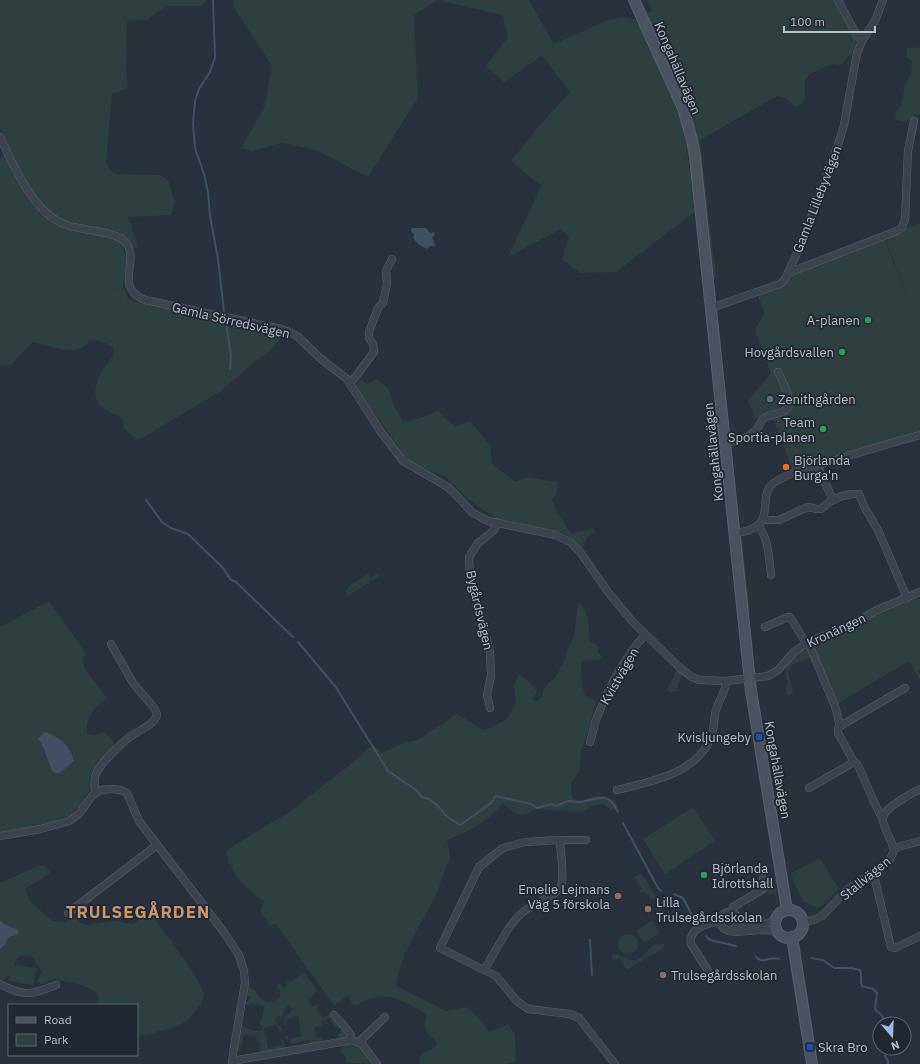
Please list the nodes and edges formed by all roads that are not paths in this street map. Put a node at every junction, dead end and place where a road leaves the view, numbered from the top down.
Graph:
1 (634, 0) edge
2 (838, 0) edge
3 (883, 0) edge
4 (862, 41) junction
5 (914, 121) dead end
6 (0, 138) edge
7 (2, 149) edge
8 (392, 259) dead end
9 (788, 273) junction
10 (711, 308) junction
11 (778, 372) dead end
12 (350, 384) junction
13 (920, 435) edge
14 (725, 443) junction
15 (817, 465) junction
16 (833, 500) junction
17 (497, 522) junction
18 (760, 523) junction
19 (735, 533) junction
20 (771, 575) dead end
21 (920, 592) edge
22 (907, 598) junction
23 (765, 627) dead end
24 (646, 635) junction
25 (807, 643) junction
26 (111, 644) dead end
27 (750, 679) junction
28 (726, 681) junction
29 (905, 688) dead end
30 (490, 708) dead end
31 (840, 726) junction
32 (590, 742) dead end
33 (854, 762) junction
34 (809, 788) dead end
35 (920, 789) edge
36 (617, 790) dead end
37 (96, 793) junction
38 (882, 818) junction
39 (0, 836) edge
40 (560, 840) junction
41 (586, 840) dead end
42 (920, 841) edge
43 (157, 845) junction
44 (894, 848) junction
45 (871, 874) junction
46 (762, 878) dead end
47 (788, 910) junction
48 (732, 912) junction
49 (68, 913) dead end
50 (720, 922) junction
51 (738, 922) junction
52 (803, 922) junction
53 (777, 925) junction
54 (729, 930) junction
55 (920, 936) edge
56 (792, 937) junction
57 (484, 970) junction
58 (710, 974) dead end
59 (0, 984) edge
60 (56, 985) dead end
61 (334, 1015) dead end
62 (385, 1017) dead end
63 (355, 1041) junction
64 (232, 1063) edge
65 (377, 1064) edge
66 (615, 1064) edge
67 (812, 1064) edge

1 - 10 street, Kongahällavägen
2 - 4 street
3 - 4 street, Gamla Lillebyvägen
4 - 9 street, Gamla Lillebyvägen
5 - 9 street
6 - 7 street, Gamla Sörredsvägen
7 - 12 street, Gamla Sörredsvägen
8 - 12 street
9 - 10 street, Gamla Lillebyvägen
10 - 14 street, Kongahällavägen
11 - 14 street
12 - 17 street, Gamla Sörredsvägen
13 - 15 street
14 - 19 street, Kongahällavägen
15 - 16 street
15 - 18 street
16 - 18 street
16 - 22 street
17 - 24 street, Gamla Sörredsvägen
17 - 30 street, Bygårdsvägen
18 - 19 street
18 - 20 street
19 - 27 street, Kongahällavägen
21 - 22 street, Kronängen
22 - 25 street, Kronängen
23 - 25 street, Stallvägen
24 - 28 street, Gamla Sörredsvägen
24 - 32 street, Kvistvägen
25 - 27 street, Kronängen
25 - 31 street, Stallvägen
26 - 37 street
27 - 28 street, Gamla Sörredsvägen
27 - 47 street, Kongahällavägen
28 - 36 street
29 - 31 street
31 - 33 street, Stallvägen
33 - 34 street
33 - 38 street, Stallvägen
35 - 38 street
37 - 39 street
37 - 43 street
38 - 44 street, Stallvägen
40 - 41 street
40 - 57 street
40 - 57 street
42 - 44 street
43 - 49 street
43 - 64 street
44 - 45 street, Stallvägen
45 - 52 street, Stallvägen
45 - 55 street
46 - 48 street
47 - 52 street
47 - 53 street
48 - 50 street
48 - 51 street
50 - 54 street
50 - 58 street
51 - 53 street
51 - 54 street
52 - 56 street
53 - 54 street
53 - 56 street
56 - 67 street
57 - 66 street
59 - 60 street
61 - 63 street
62 - 63 street
63 - 64 street
63 - 65 street

